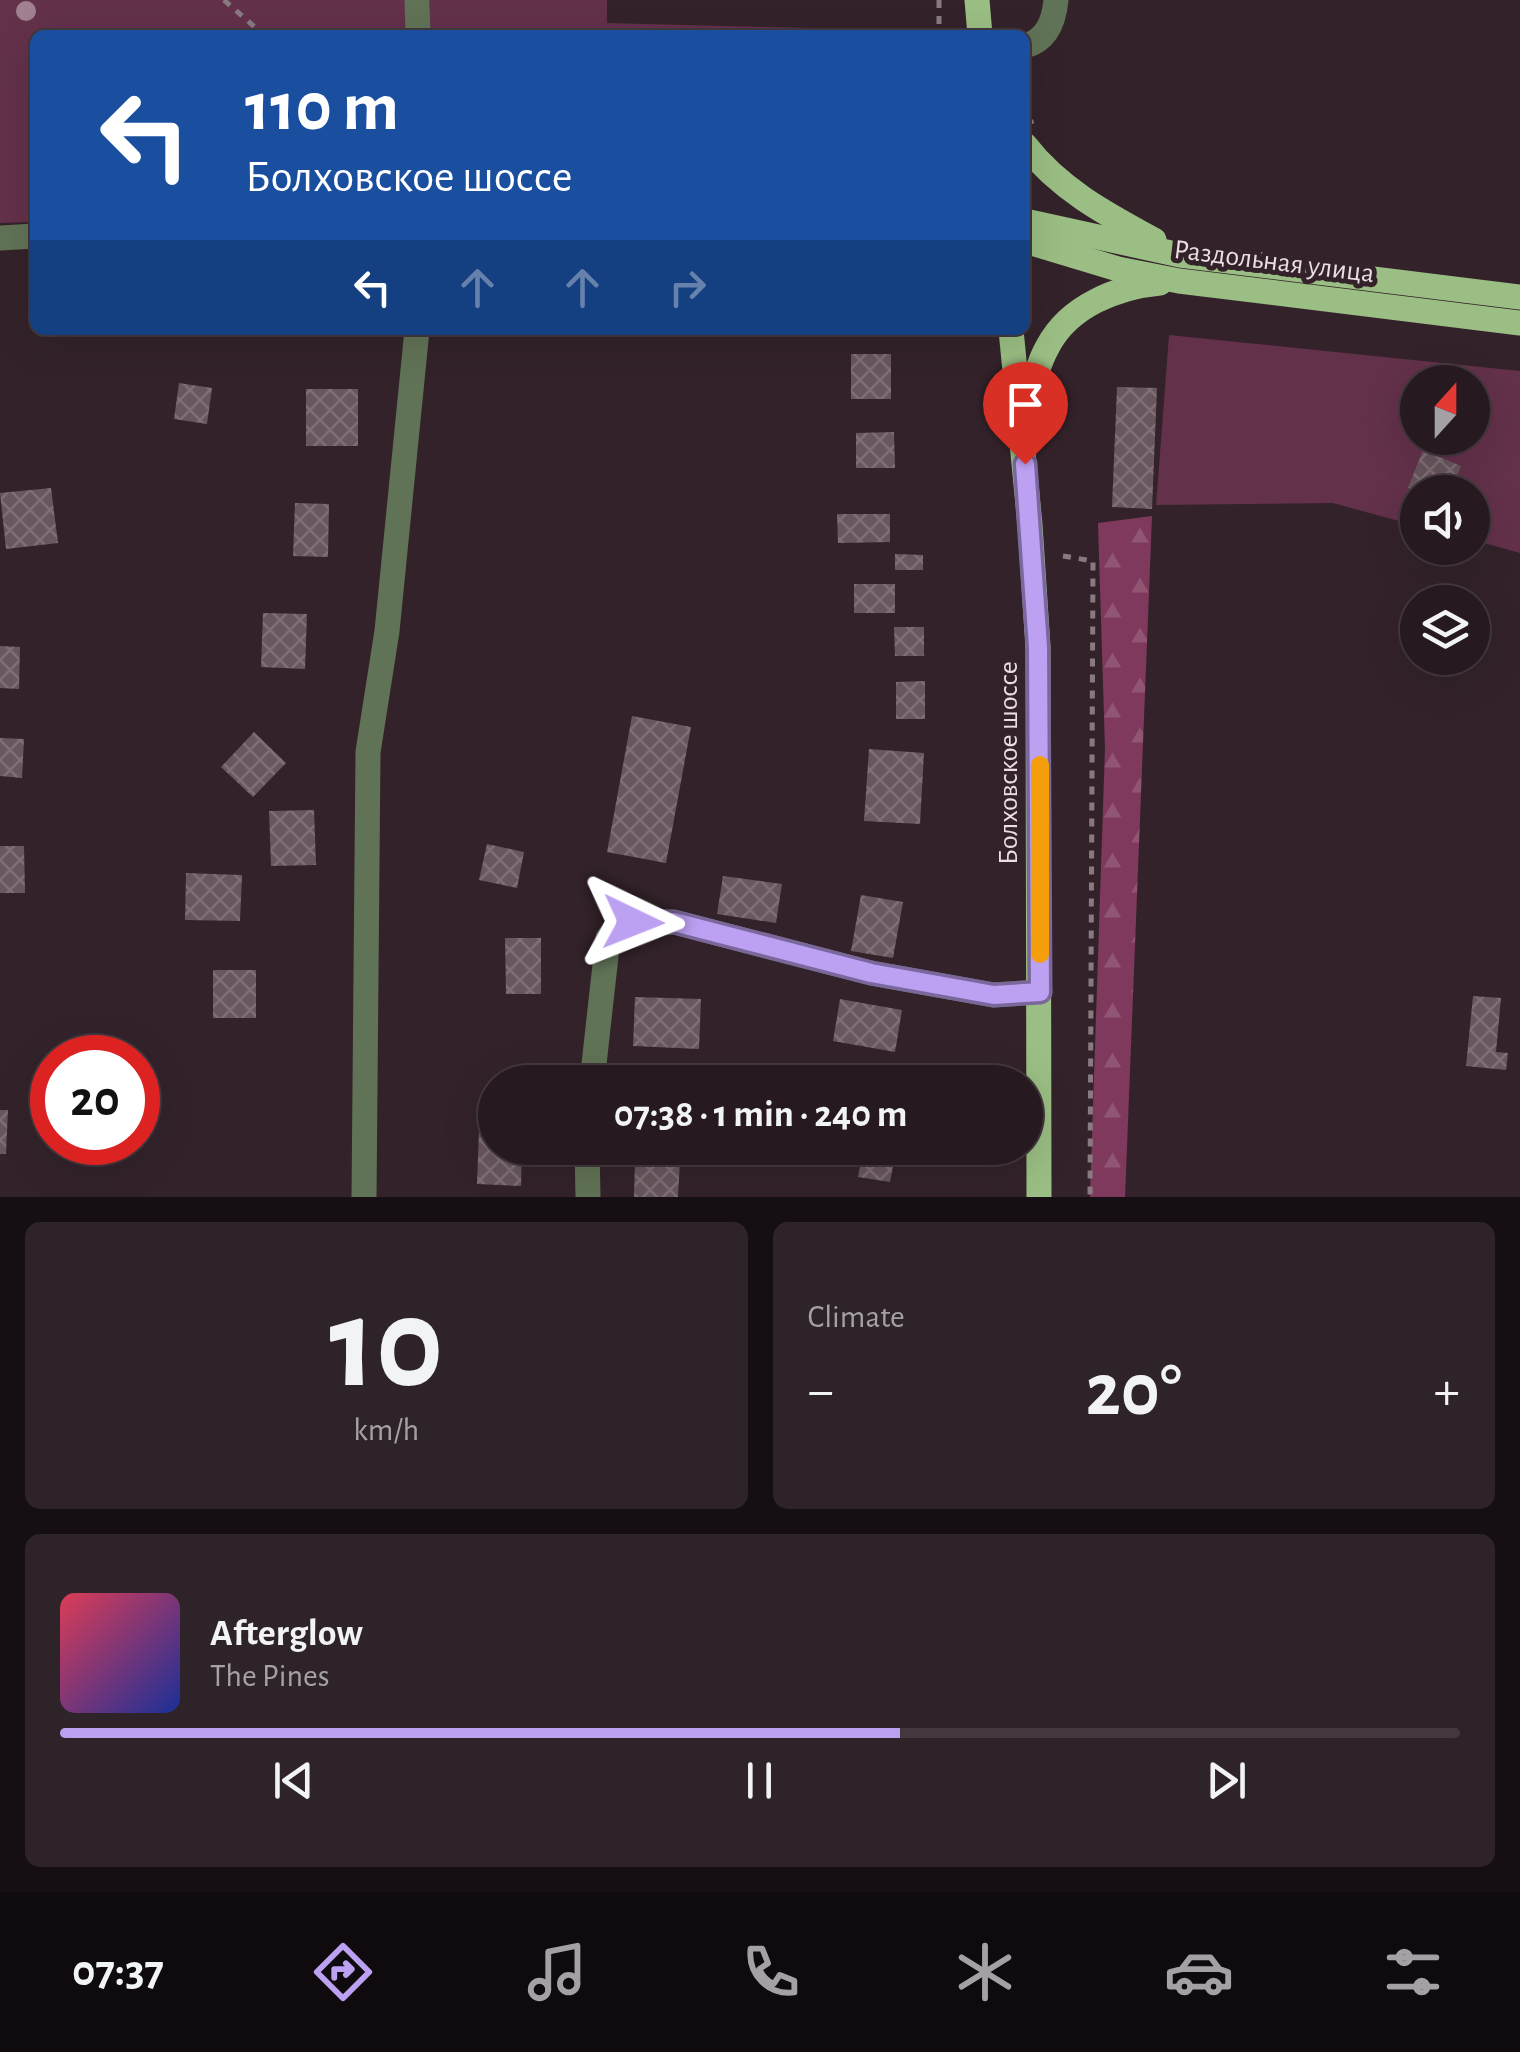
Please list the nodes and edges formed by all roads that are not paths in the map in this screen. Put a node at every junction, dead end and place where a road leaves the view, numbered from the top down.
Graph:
1 (417, 0) edge
2 (977, 0) edge
3 (1056, 0) edge
4 (418, 30) edge
5 (980, 30) edge
6 (1030, 45) edge
7 (1030, 152) edge
8 (1030, 222) edge
9 (30, 236) edge
10 (0, 238) edge
11 (1030, 243) edge
12 (1180, 255) junction
13 (1179, 281) junction
14 (1520, 298) edge
15 (1520, 323) edge
16 (417, 335) edge
17 (1012, 335) edge
18 (1022, 433) junction
19 (1040, 992) junction
20 (594, 1065) edge
21 (588, 1165) edge
22 (364, 1197) edge
23 (588, 1197) edge
24 (1039, 1197) edge

1 - 4 street
2 - 5 main road
3 - 6 street
7 - 12 main road
8 - 12 main road, Раздольная улица
9 - 10 street
11 - 13 main road, Раздольная улица
12 - 14 main road, Раздольная улица
13 - 15 main road, Раздольная улица
13 - 18 main road
16 - 22 street
17 - 18 main road, Болховское шоссе
18 - 19 main road, Болховское шоссе
19 - 20 street
19 - 24 main road, Болховское шоссе
21 - 23 street

